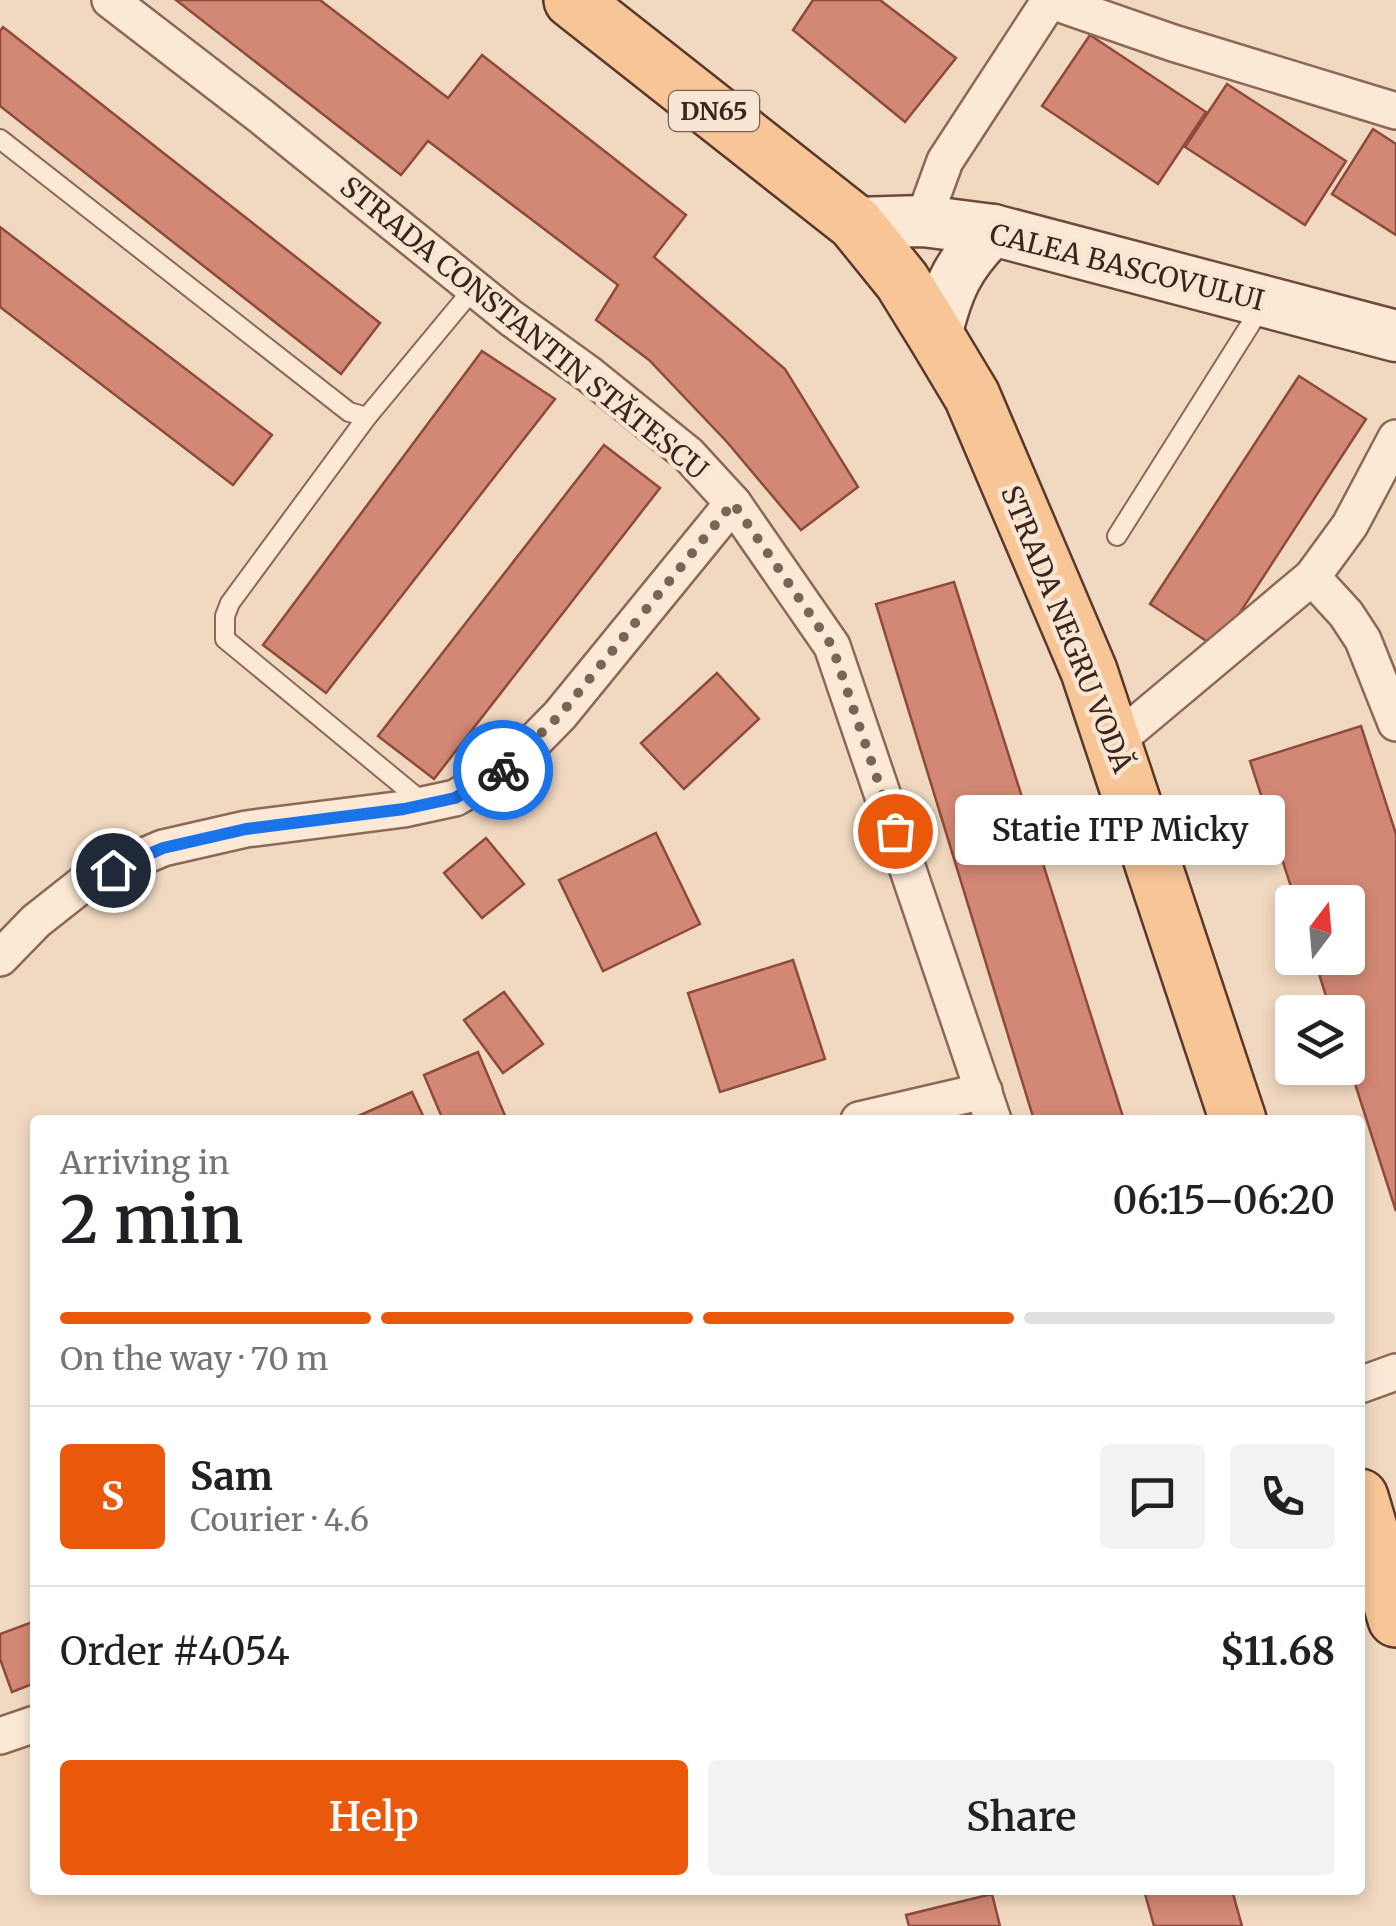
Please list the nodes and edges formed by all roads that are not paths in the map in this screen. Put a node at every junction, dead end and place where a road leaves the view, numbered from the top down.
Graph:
1 (112, 0) edge
2 (572, 0) edge
3 (1049, 0) edge
4 (1396, 112) edge
5 (0, 139) edge
6 (923, 221) junction
7 (855, 223) junction
8 (993, 230) junction
9 (474, 288) junction
10 (1265, 302) junction
11 (936, 336) junction
12 (1396, 336) edge
13 (367, 417) junction
14 (1396, 438) edge
15 (733, 503) junction
16 (1117, 536) dead end
17 (1312, 577) junction
18 (1396, 723) edge
19 (1114, 742) junction
20 (425, 804) junction
21 (0, 958) edge
22 (988, 1106) edge
23 (905, 1115) edge
24 (1236, 1115) edge
25 (1396, 1372) edge
26 (1365, 1383) edge
27 (1365, 1514) edge
28 (1396, 1619) edge
29 (30, 1726) edge
30 (0, 1736) edge

1 - 9 street, STRADA CONSTANTIN STĂTESCU
2 - 7 main road, DN65
3 - 4 street
3 - 6 street
5 - 13 lane
6 - 7 street, CALEA BASCOVULUI
6 - 8 street, CALEA BASCOVULUI
7 - 11 main road, STRADA NEGRU VODĂ
8 - 10 street, CALEA BASCOVULUI
8 - 11 street
9 - 13 lane
9 - 15 street, STRADA CONSTANTIN STĂTESCU
10 - 12 street, CALEA BASCOVULUI
10 - 16 lane
11 - 19 main road, STRADA NEGRU VODĂ
13 - 20 lane
14 - 17 street
15 - 20 street
15 - 22 street, STRADA CONSTANTIN STĂTESCU
17 - 18 street
17 - 19 street
19 - 24 main road, STRADA NEGRU VODĂ
20 - 21 street
22 - 23 street
25 - 26 street
27 - 28 main road
29 - 30 street

